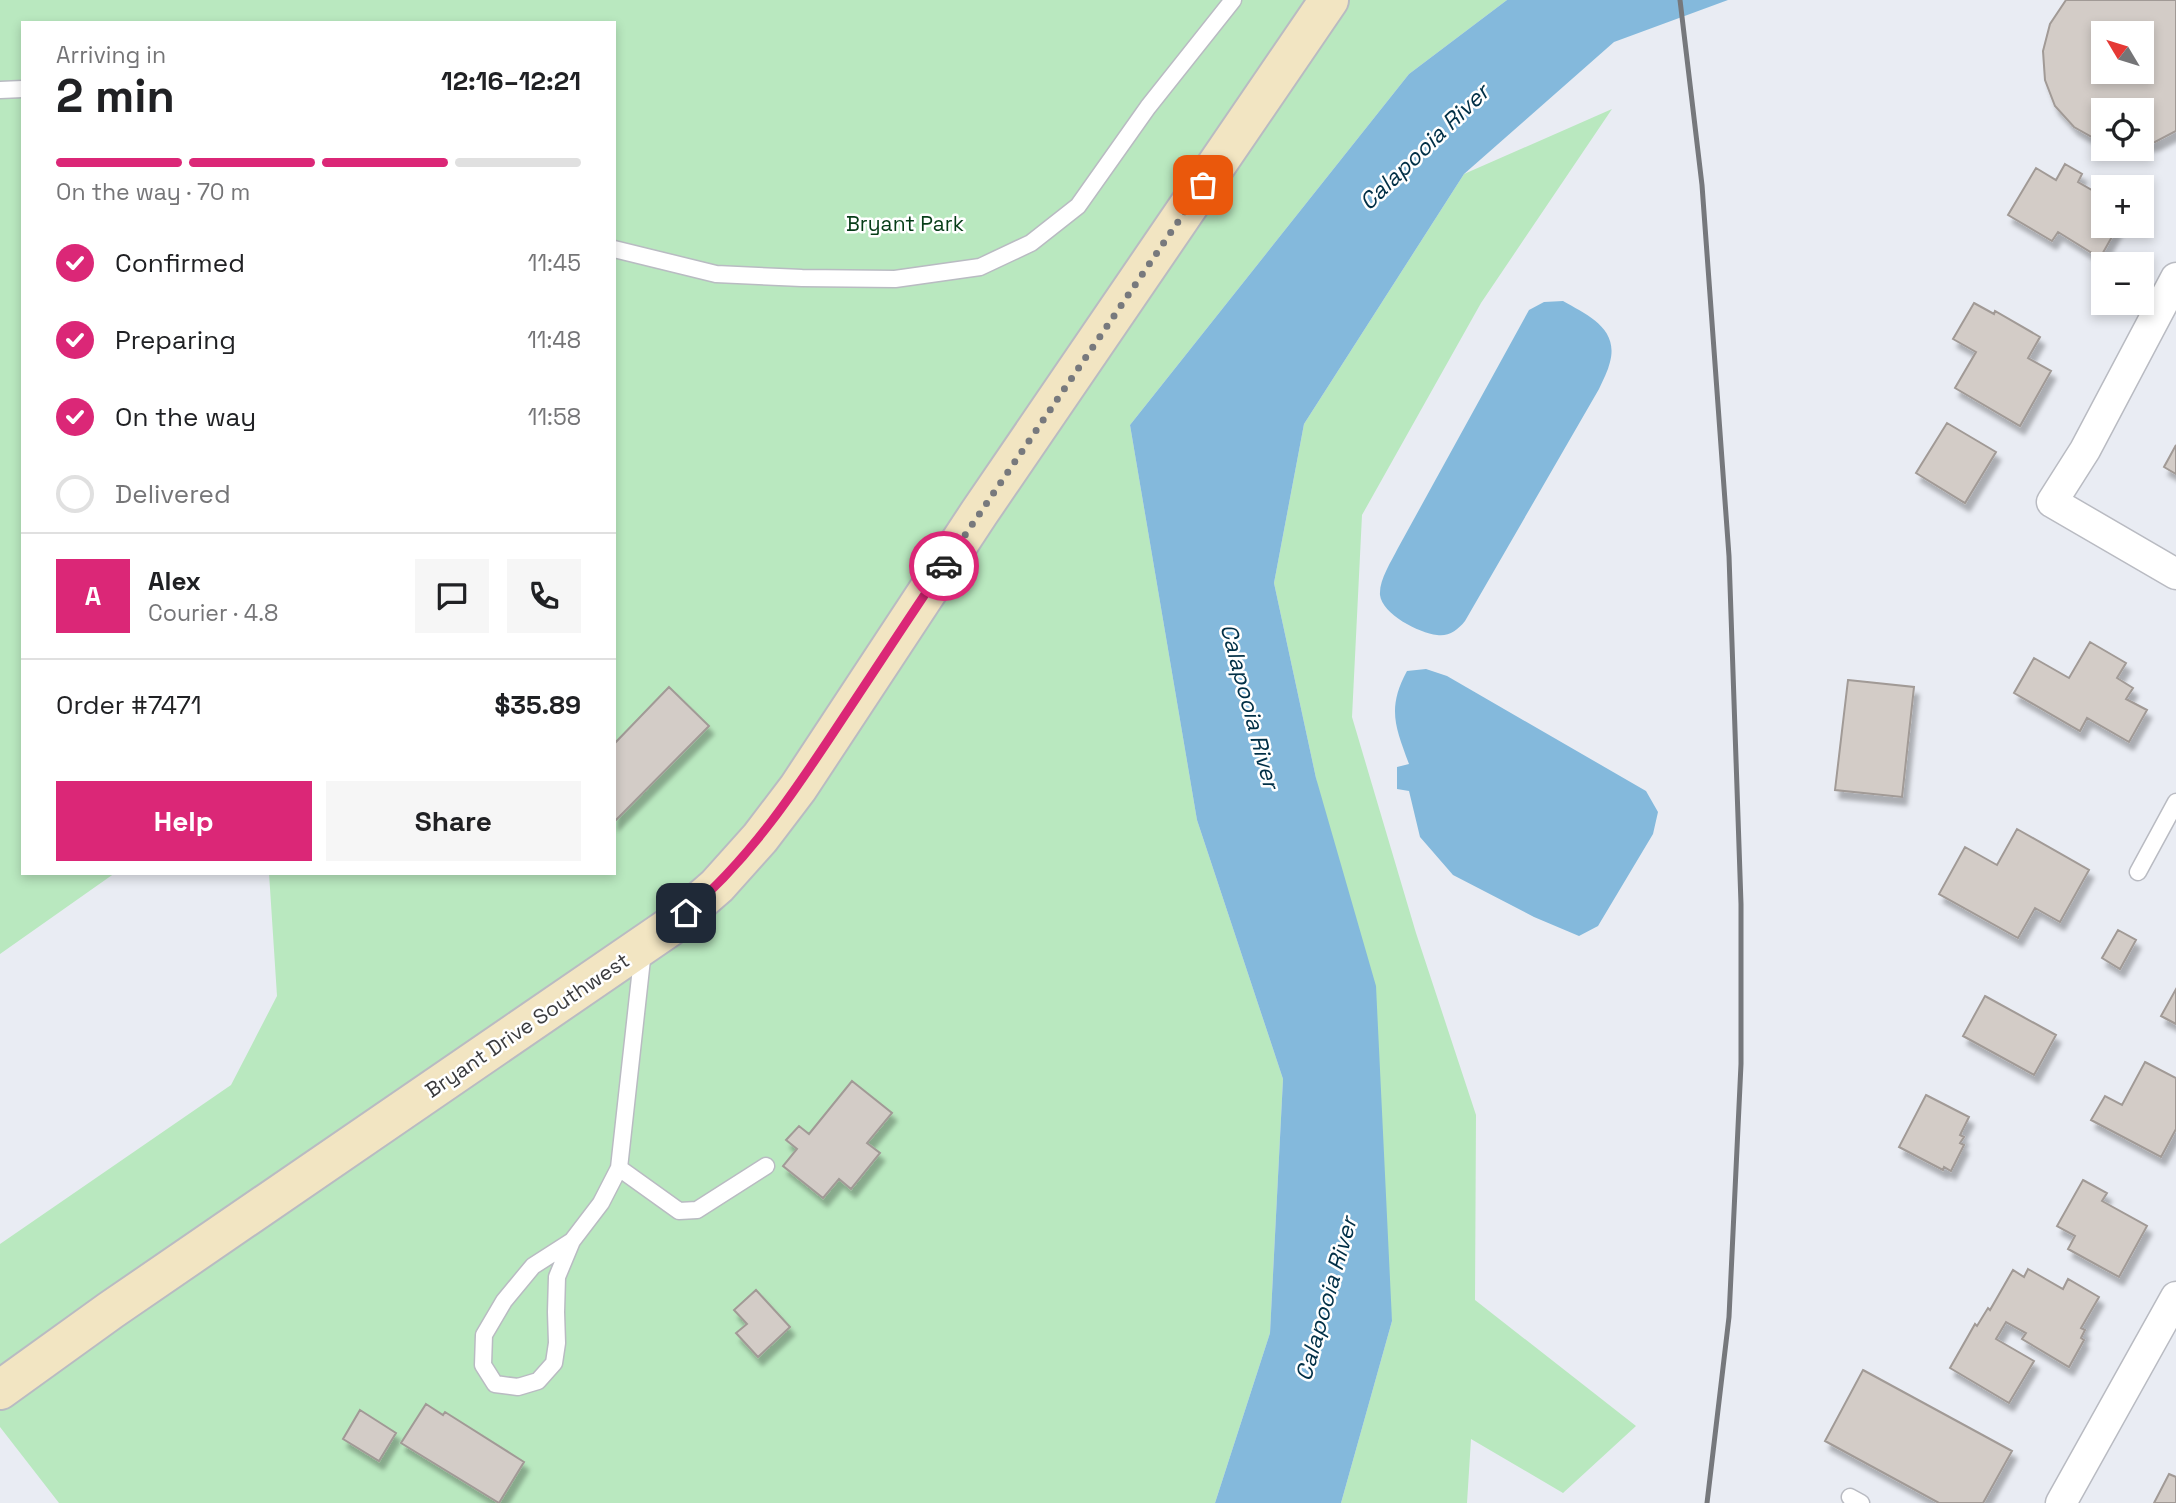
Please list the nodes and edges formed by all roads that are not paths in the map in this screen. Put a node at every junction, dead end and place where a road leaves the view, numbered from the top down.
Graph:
1 (1233, 0) edge
2 (1329, 0) edge
3 (21, 89) edge
4 (0, 90) edge
5 (616, 249) edge
6 (2176, 278) edge
7 (2176, 574) edge
8 (2176, 802) edge
9 (2138, 872) dead end
10 (644, 945) junction
11 (766, 1166) dead end
12 (619, 1168) junction
13 (572, 1241) junction
14 (2176, 1297) edge
15 (0, 1390) edge
16 (2061, 1503) edge

1 - 5 lane
2 - 10 street, Bryant Drive Southwest
3 - 4 lane
6 - 7 street
8 - 9 lane
10 - 12 lane
10 - 15 street, Bryant Drive Southwest
11 - 12 lane
12 - 13 lane
13 - 13 lane
14 - 16 street

